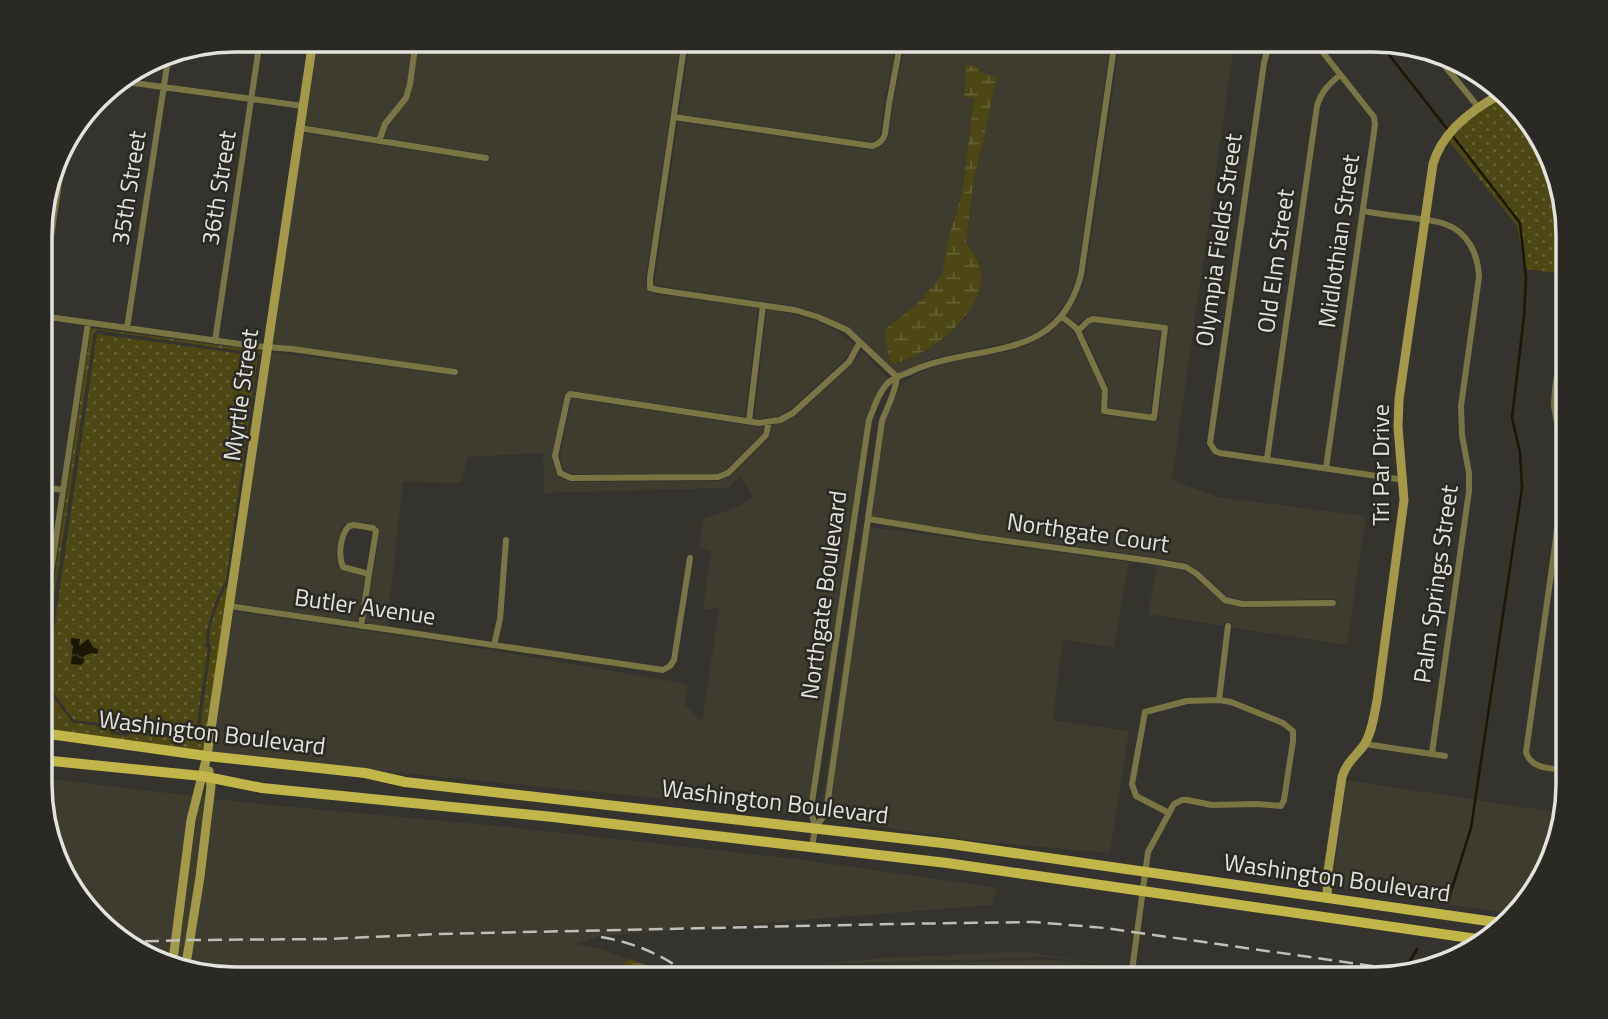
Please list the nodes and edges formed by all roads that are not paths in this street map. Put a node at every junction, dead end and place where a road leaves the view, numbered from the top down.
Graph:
1 (258, 52) edge
2 (311, 52) edge
3 (414, 52) edge
4 (683, 52) edge
5 (899, 52) edge
6 (1113, 52) edge
7 (1267, 52) edge
8 (1322, 52) edge
9 (167, 66) edge
10 (1447, 68) edge
11 (1340, 75) junction
12 (135, 83) edge
13 (164, 87) junction
14 (1494, 99) edge
15 (252, 100) junction
16 (303, 106) junction
17 (1479, 108) junction
18 (674, 117) junction
19 (300, 128) junction
20 (379, 141) junction
21 (486, 158) dead end
22 (57, 198) edge
23 (1363, 211) junction
24 (1424, 220) junction
25 (53, 225) edge
26 (763, 305) junction
27 (1060, 316) junction
28 (52, 318) edge
29 (88, 323) junction
30 (127, 328) junction
31 (1078, 331) junction
32 (215, 341) junction
33 (860, 342) junction
34 (267, 347) junction
35 (455, 372) dead end
36 (897, 377) junction
37 (1555, 400) edge
38 (1554, 406) joint
39 (1555, 411) edge
40 (749, 421) junction
41 (769, 422) junction
42 (1267, 460) junction
43 (1326, 468) junction
44 (1404, 480) junction
45 (52, 488) edge
46 (63, 490) junction
47 (868, 519) junction
48 (506, 540) dead end
49 (1555, 543) edge
50 (690, 558) dead end
51 (52, 564) edge
52 (369, 574) junction
53 (1333, 603) dead end
54 (229, 606) junction
55 (360, 626) junction
56 (1228, 626) dead end
57 (494, 645) junction
58 (1219, 700) junction
59 (52, 734) edge
60 (1365, 744) junction
61 (1432, 753) junction
62 (207, 756) junction
63 (1445, 756) dead end
64 (52, 761) edge
65 (1555, 768) edge
66 (206, 777) junction
67 (1169, 813) junction
68 (815, 828) junction
69 (812, 848) junction
70 (1145, 872) junction
71 (1143, 892) junction
72 (1326, 898) junction
73 (1215, 902) junction
74 (1492, 922) edge
75 (1431, 933) junction
76 (1476, 934) edge
77 (1470, 938) edge
78 (174, 956) edge
79 (187, 960) edge
80 (1133, 966) edge

1 - 15 street, 36th Street
2 - 16 street, Myrtle Street
3 - 20 street
4 - 18 street
5 - 18 street
6 - 27 street, Northgate Boulevard
7 - 42 street, Olympia Fields Street
8 - 11 street, Midlothian Street
9 - 13 street, 35th Street
10 - 17 street
11 - 23 street, Midlothian Street
11 - 42 street, Old Elm Street
12 - 13 street
13 - 15 street
13 - 30 street, 35th Street
14 - 17 street, Tri Par Drive
15 - 16 street
15 - 32 street, 36th Street
16 - 19 street, Myrtle Street
17 - 24 street, Tri Par Drive
18 - 26 street
19 - 20 street
19 - 34 street, Myrtle Street
20 - 21 street
22 - 25 street
23 - 24 street, Palm Springs Street
23 - 43 street, Midlothian Street
24 - 44 street, Tri Par Drive
24 - 61 street, Palm Springs Street
26 - 33 street
26 - 40 street
27 - 31 street
27 - 36 street, Northgate Boulevard
28 - 29 street
29 - 30 street
29 - 46 street
30 - 32 street
31 - 31 street
32 - 34 street
33 - 36 street
33 - 41 street
34 - 35 street
34 - 54 street, Myrtle Street
36 - 47 street, Northgate Boulevard
36 - 68 street, Northgate Boulevard
37 - 38 street
38 - 39 street
40 - 41 street
40 - 41 street
42 - 43 street
43 - 44 street
44 - 60 street, Tri Par Drive
45 - 46 street
46 - 51 street
47 - 53 street, Northgate Court
47 - 68 street, Northgate Boulevard
48 - 57 street
49 - 65 street
50 - 57 street, Butler Avenue
52 - 52 street
52 - 55 street
54 - 55 street, Butler Avenue
54 - 62 street, Myrtle Street
55 - 57 street, Butler Avenue
56 - 58 street
58 - 67 street
58 - 67 street
59 - 62 main road, Washington Boulevard
60 - 61 street
60 - 72 street, Tri Par Drive
61 - 63 street
62 - 66 street, Myrtle Street
62 - 68 main road, Washington Boulevard
64 - 66 main road, Washington Boulevard
66 - 69 main road, Washington Boulevard
66 - 78 street, Myrtle Street
66 - 79 street, Myrtle Street
67 - 70 street
68 - 69 street, Northgate Boulevard
68 - 70 main road, Washington Boulevard
69 - 71 main road, Washington Boulevard
70 - 71 street
70 - 72 main road, Washington Boulevard
71 - 73 main road, Washington Boulevard
71 - 80 street
72 - 73 main road
72 - 74 main road, Washington Boulevard
73 - 75 main road, Washington Boulevard
75 - 76 main road
75 - 77 main road, Washington Boulevard

